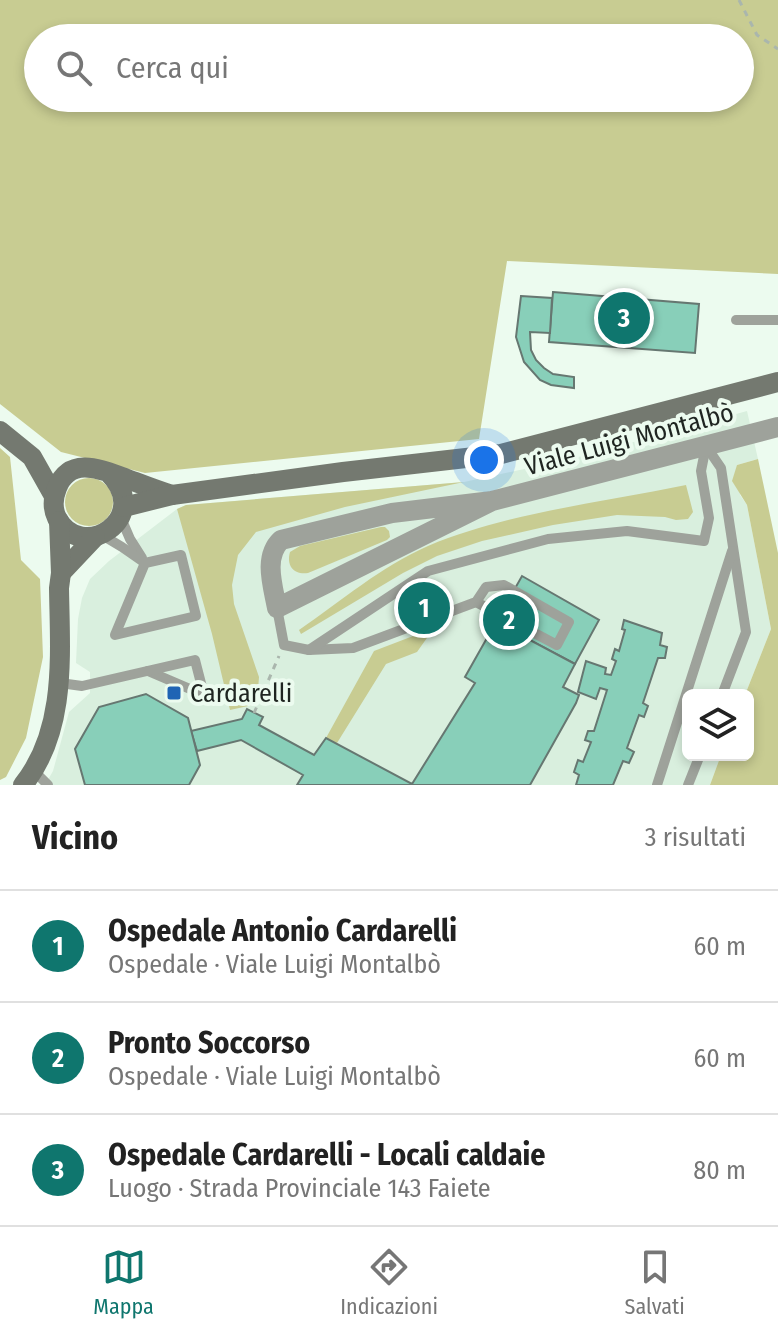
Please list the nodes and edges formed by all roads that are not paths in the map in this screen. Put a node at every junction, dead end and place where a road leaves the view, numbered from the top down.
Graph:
1 (736, 320) dead end
2 (778, 320) edge
3 (778, 382) edge
4 (778, 427) edge
5 (0, 431) edge
6 (706, 446) junction
7 (32, 457) junction
8 (82, 467) junction
9 (108, 472) junction
10 (172, 495) junction
11 (54, 496) junction
12 (492, 501) junction
13 (122, 513) junction
14 (59, 521) junction
15 (99, 536) junction
16 (734, 545) junction
17 (145, 563) junction
18 (61, 573) junction
19 (476, 602) junction
20 (277, 608) junction
21 (309, 650) junction
22 (148, 671) junction
23 (60, 683) junction
24 (724, 689) edge
25 (698, 761) edge
26 (35, 780) edge
27 (657, 785) edge
28 (688, 785) edge

1 - 2 lane
3 - 10 main road
4 - 6 street, Viale Luigi Montalbò
5 - 7 main road
6 - 12 street, Viale Luigi Montalbò
6 - 16 lane
6 - 21 lane
7 - 8 main road
7 - 11 main road
8 - 9 main road
8 - 11 main road
9 - 10 main road
9 - 13 main road
10 - 13 main road
11 - 14 main road
12 - 20 street, Viale Luigi Montalbò
12 - 20 street, Viale Luigi Montalbò
13 - 15 main road
13 - 17 lane
14 - 15 main road
14 - 18 main road
15 - 17 lane
15 - 18 main road
16 - 24 lane
16 - 27 lane
17 - 17 lane
18 - 23 main road
19 - 19 lane
19 - 21 lane
20 - 21 lane
22 - 22 lane
22 - 23 lane
23 - 26 main road
25 - 28 lane

